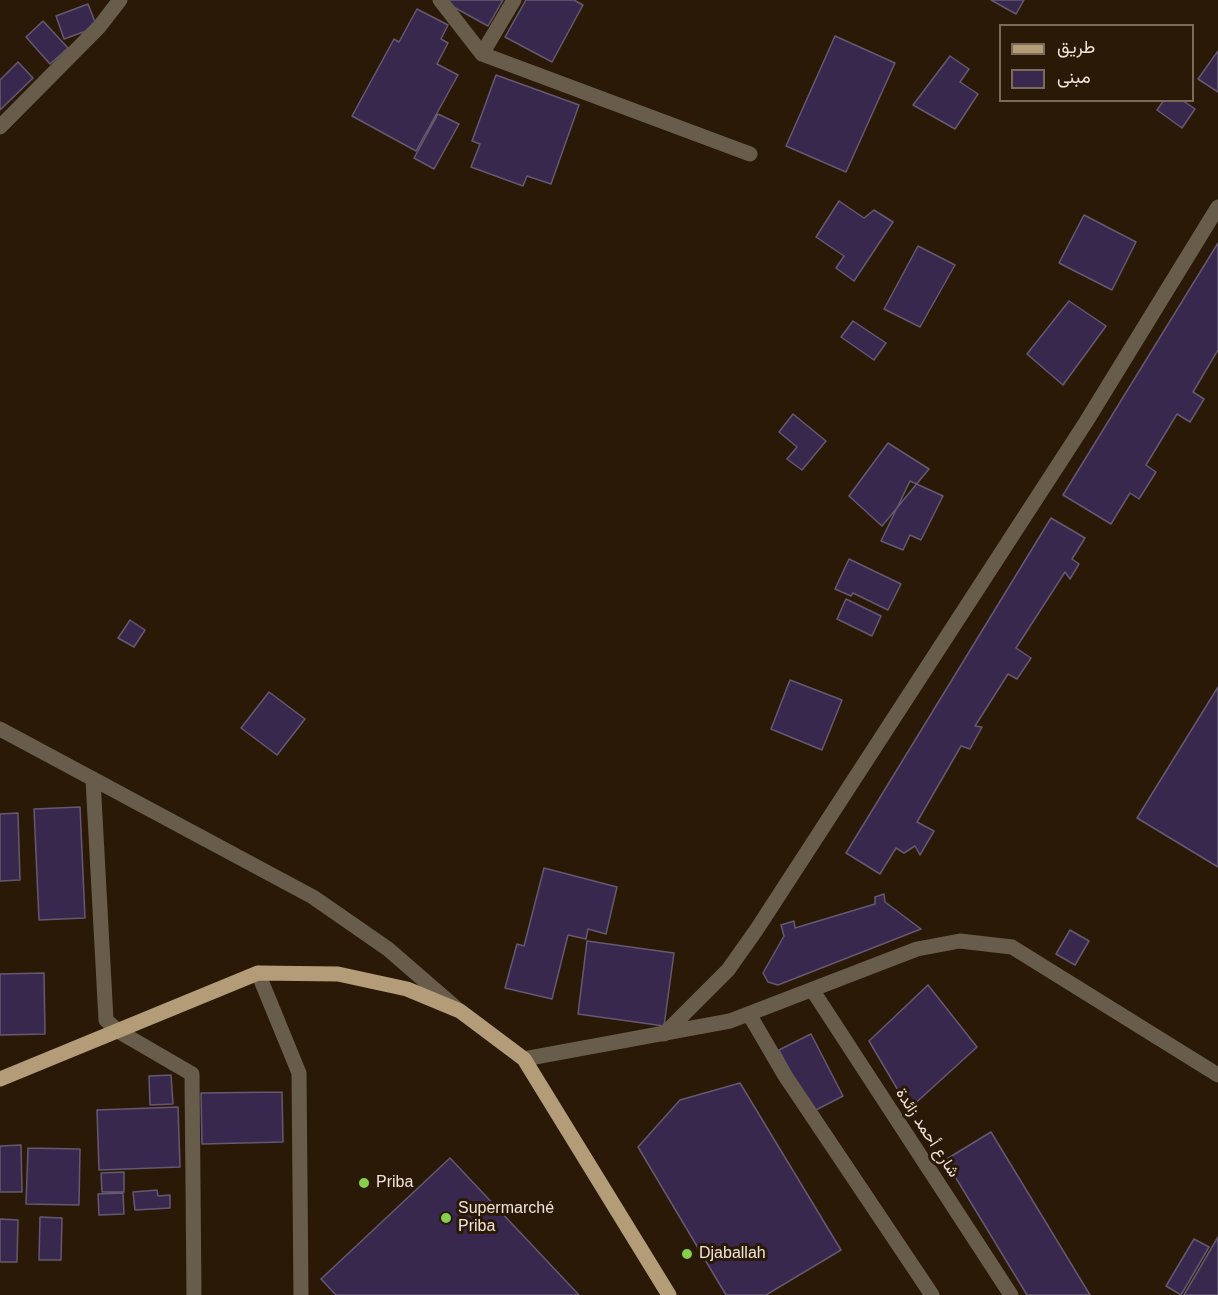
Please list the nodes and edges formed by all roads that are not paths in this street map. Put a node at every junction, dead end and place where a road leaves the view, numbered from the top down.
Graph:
1 (120, 0) edge
2 (440, 0) edge
3 (514, 0) edge
4 (482, 54) junction
5 (0, 127) edge
6 (750, 154) dead end
7 (1218, 207) edge
8 (0, 729) edge
9 (93, 779) junction
10 (258, 973) junction
11 (813, 991) junction
12 (460, 1011) junction
13 (749, 1014) junction
14 (118, 1031) junction
15 (664, 1035) junction
16 (524, 1059) junction
17 (1218, 1075) edge
18 (0, 1079) edge
19 (194, 1295) edge
20 (301, 1295) edge
21 (669, 1295) edge
22 (932, 1295) edge
23 (1011, 1295) edge

1 - 5 street
2 - 4 street
3 - 4 street
4 - 6 street
7 - 15 street
8 - 9 street
9 - 12 street
9 - 14 street
10 - 12 main road
10 - 14 main road
10 - 20 street
11 - 13 street
11 - 17 street
11 - 23 street, شارع أحمد زائدة
12 - 16 main road
13 - 15 street
13 - 22 street
14 - 18 main road
14 - 19 street
15 - 16 street
16 - 21 main road

